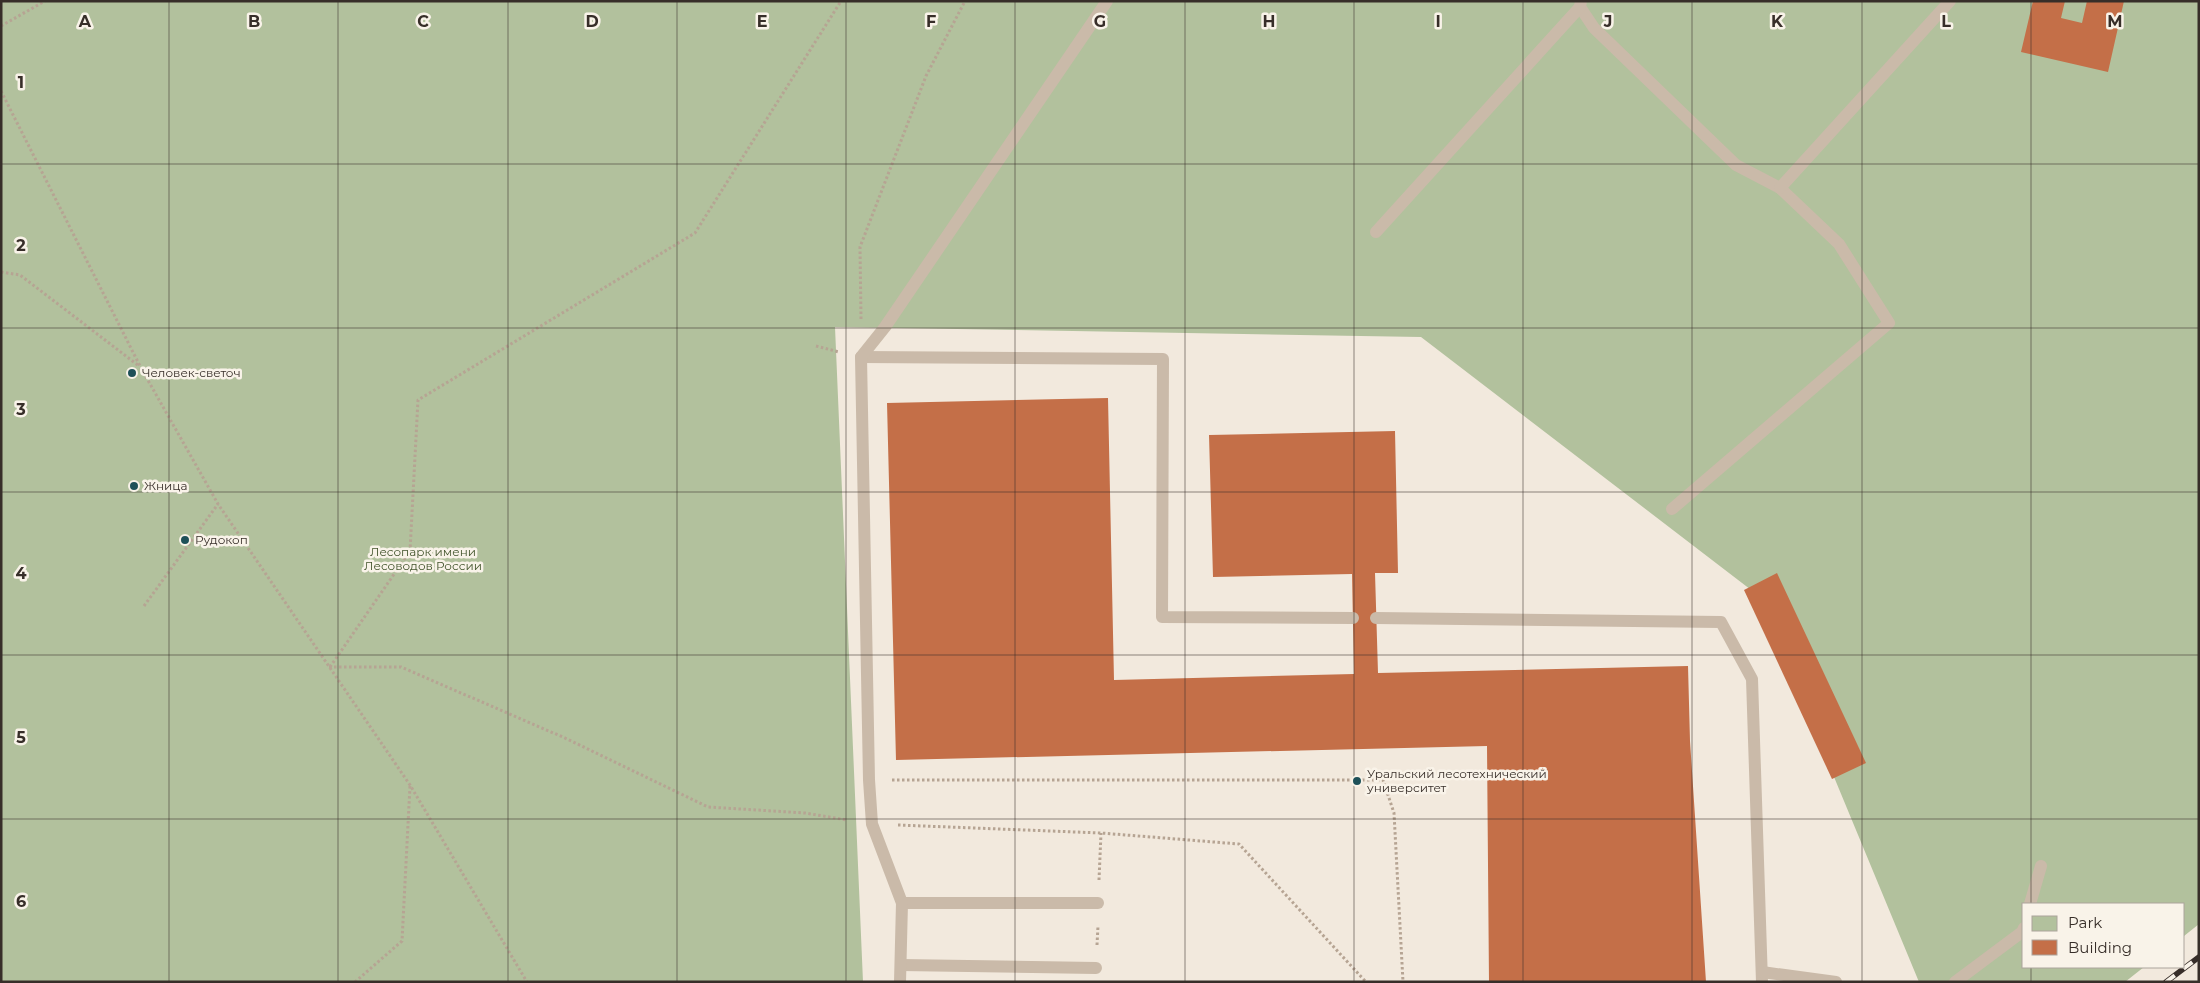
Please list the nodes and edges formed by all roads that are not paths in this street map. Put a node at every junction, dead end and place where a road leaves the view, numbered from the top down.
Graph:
1 (1107, 1) edge
2 (1950, 1) edge
3 (1580, 4) edge
4 (1780, 188) junction
5 (1376, 232) dead end
6 (861, 356) junction
7 (1672, 509) dead end
8 (1353, 618) dead end
9 (1376, 618) dead end
10 (2041, 866) dead end
11 (902, 903) junction
12 (1098, 903) dead end
13 (2030, 903) edge
14 (2022, 932) edge
15 (901, 965) junction
16 (1096, 968) dead end
17 (1762, 977) edge
18 (900, 982) edge
19 (1836, 982) edge
20 (1955, 982) edge

1 - 6 lane
2 - 4 lane
3 - 4 lane
3 - 5 lane
4 - 7 lane
6 - 8 lane
6 - 11 lane
9 - 17 lane
10 - 13 lane
11 - 12 lane
11 - 15 lane
14 - 20 lane
15 - 16 lane
15 - 18 lane
17 - 19 lane

